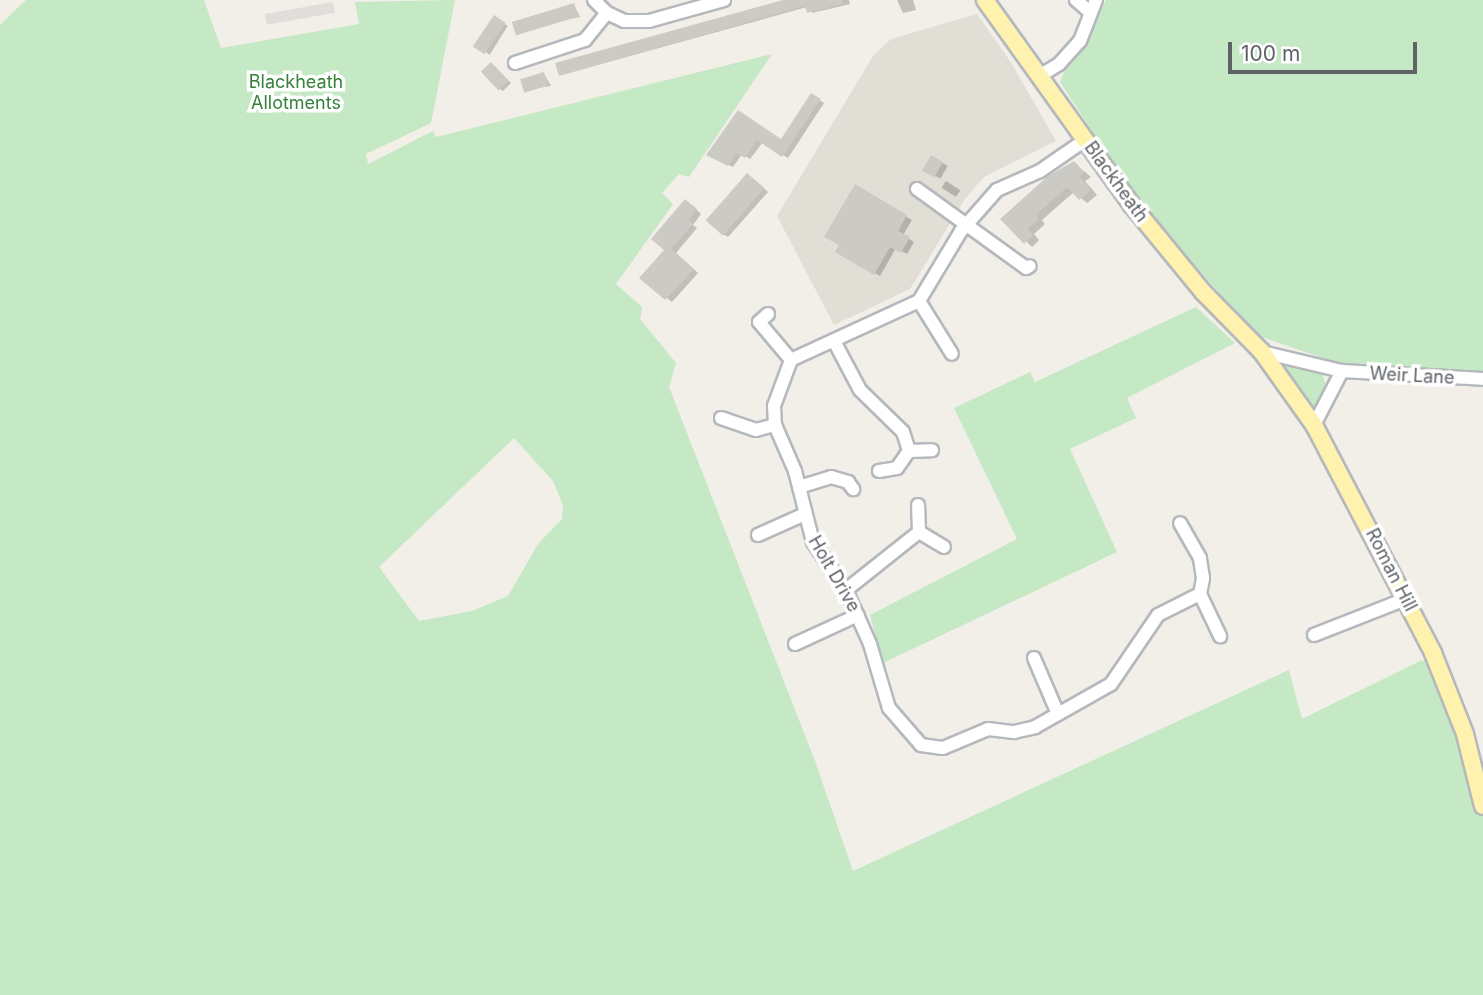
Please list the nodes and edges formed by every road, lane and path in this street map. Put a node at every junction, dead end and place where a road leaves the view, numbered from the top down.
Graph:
1 (594, 0) edge
2 (724, 0) edge
3 (985, 0) edge
4 (1076, 0) edge
5 (1093, 6) edge
6 (607, 13) junction
7 (515, 63) dead end
8 (1041, 75) junction
9 (1086, 140) junction
10 (917, 189) dead end
11 (966, 225) junction
12 (1025, 269) dead end
13 (919, 301) junction
14 (768, 314) dead end
15 (834, 341) junction
16 (1262, 352) junction
17 (952, 354) dead end
18 (791, 360) junction
19 (1342, 371) junction
20 (1483, 379) edge
21 (721, 418) dead end
22 (775, 425) junction
23 (1314, 425) junction
24 (932, 450) dead end
25 (909, 451) junction
26 (879, 471) dead end
27 (799, 487) junction
28 (853, 489) dead end
29 (918, 505) dead end
30 (803, 515) junction
31 (1180, 523) dead end
32 (919, 532) junction
33 (758, 535) dead end
34 (944, 547) dead end
35 (846, 590) junction
36 (1200, 594) junction
37 (1406, 599) junction
38 (858, 615) junction
39 (1314, 635) dead end
40 (1220, 636) dead end
41 (795, 644) dead end
42 (1034, 658) dead end
43 (1058, 714) junction
44 (1483, 806) edge

1 - 6 street
2 - 6 street
3 - 8 main road, Blackheath
4 - 5 street
5 - 8 street
6 - 7 street
8 - 9 main road, Blackheath
9 - 11 street
9 - 16 main road, Blackheath
10 - 11 street
11 - 12 street
11 - 13 street
13 - 15 street
13 - 17 street
14 - 18 street
15 - 18 street
15 - 25 street
16 - 19 street, Weir Lane
16 - 23 main road, Roman Hill
18 - 22 street, Holt Drive
19 - 20 street, Weir Lane
19 - 23 street
21 - 22 street
22 - 27 street, Holt Drive
23 - 37 main road, Roman Hill
24 - 25 street
25 - 26 street
27 - 28 street
27 - 30 street, Holt Drive
29 - 32 street
30 - 33 street
30 - 35 street, Holt Drive
31 - 36 street
32 - 34 street
32 - 35 street
35 - 38 street, Holt Drive
36 - 40 street
36 - 43 street, Holt Drive
37 - 39 street
37 - 44 main road, Roman Hill
38 - 41 street
38 - 43 street, Holt Drive
42 - 43 street

